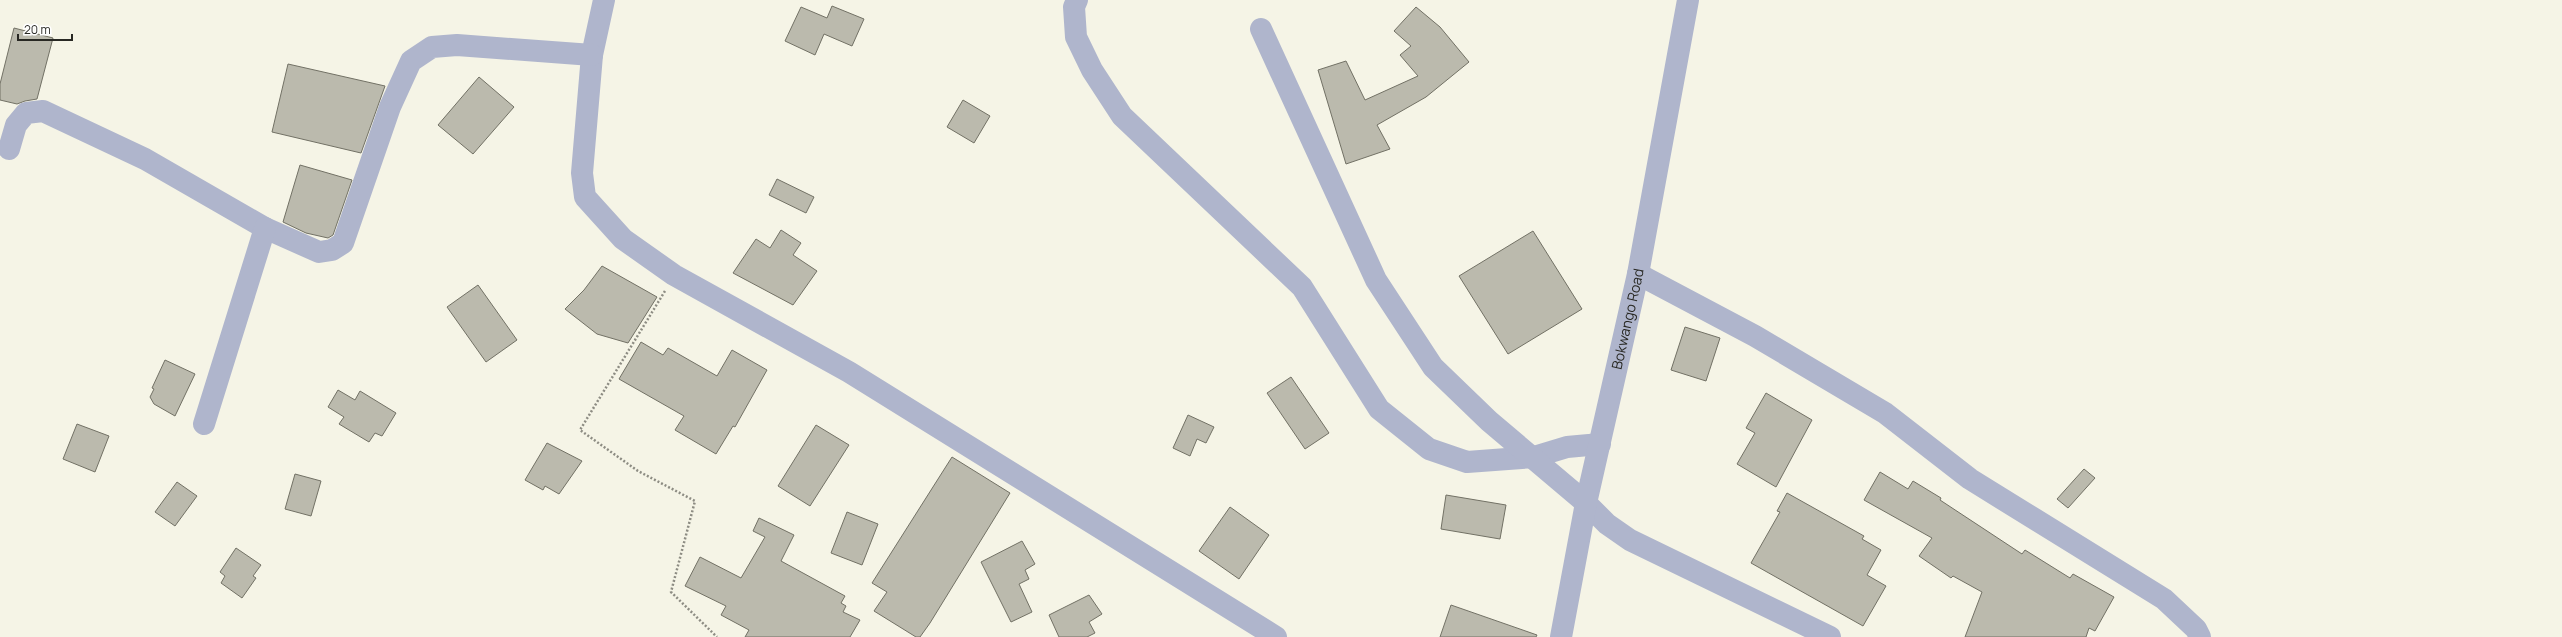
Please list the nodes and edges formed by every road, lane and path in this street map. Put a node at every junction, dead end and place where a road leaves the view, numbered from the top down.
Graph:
1 (604, 0) edge
2 (1077, 0) edge
3 (1688, 0) edge
4 (1261, 29) dead end
5 (592, 55) junction
6 (9, 149) dead end
7 (265, 228) junction
8 (1638, 274) junction
9 (674, 275) junction
10 (204, 424) dead end
11 (1600, 444) junction
12 (1534, 458) junction
13 (1586, 503) junction
14 (717, 637) edge
15 (1276, 637) edge
16 (1561, 637) edge
17 (1830, 637) edge
18 (2200, 637) edge

1 - 5 street
2 - 12 street
3 - 8 street, Bokwango Road
4 - 12 street
5 - 7 street
5 - 9 street
6 - 7 street
7 - 10 street
8 - 11 street, Bokwango Road
8 - 18 street
9 - 14 path
9 - 15 street
11 - 12 street
11 - 13 street, Bokwango Road
12 - 13 street
13 - 16 street, Bokwango Road
13 - 17 street

